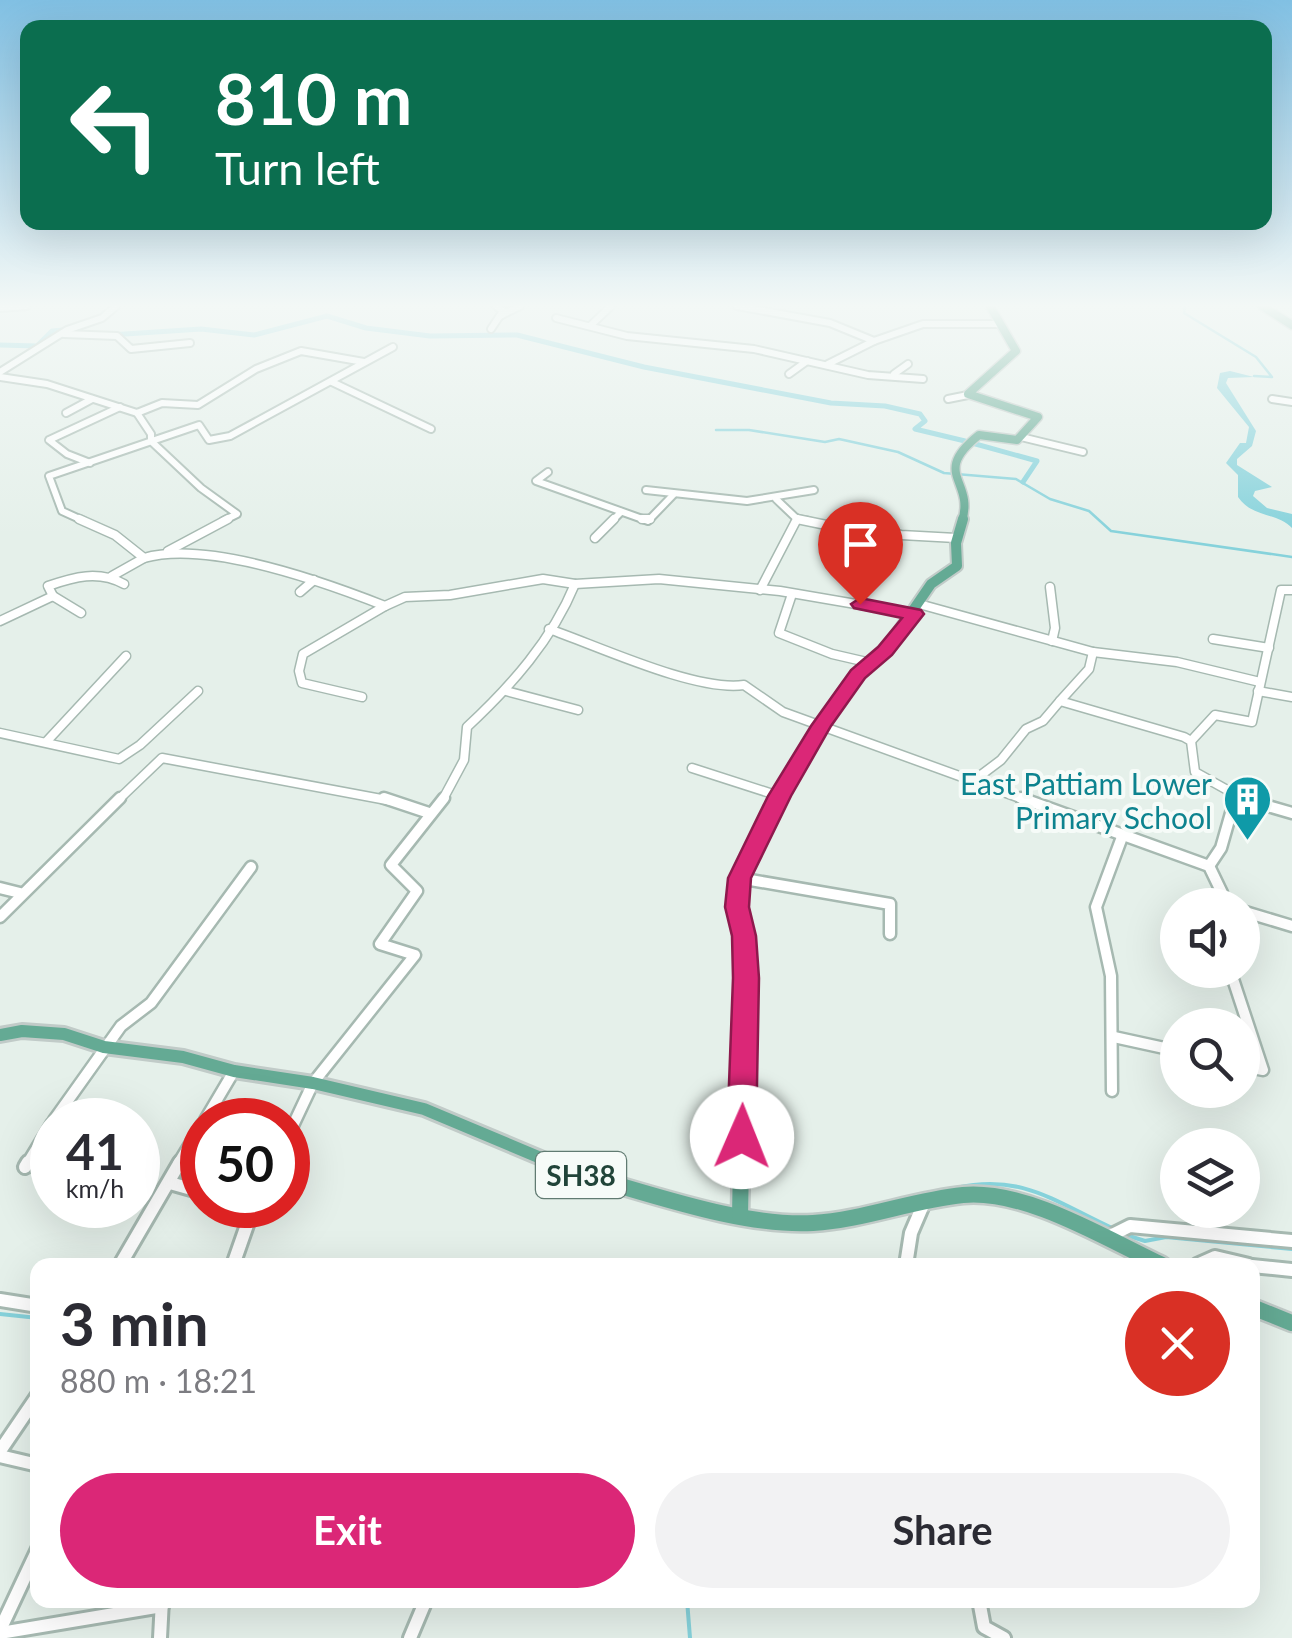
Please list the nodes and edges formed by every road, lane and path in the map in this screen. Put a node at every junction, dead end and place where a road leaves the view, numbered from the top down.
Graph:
1 (39, 382) edge
2 (234, 382) edge
3 (332, 382) edge
4 (333, 382) edge
5 (982, 382) edge
6 (968, 395) junction
7 (1272, 399) dead end
8 (92, 400) junction
9 (948, 400) dead end
10 (1292, 402) edge
11 (120, 407) junction
12 (66, 412) dead end
13 (137, 413) junction
14 (431, 430) dead end
15 (151, 437) junction
16 (1021, 437) junction
17 (1083, 452) dead end
18 (90, 463) junction
19 (548, 472) dead end
20 (646, 490) dead end
21 (814, 490) dead end
22 (674, 494) junction
23 (776, 499) junction
24 (621, 512) junction
25 (798, 519) junction
26 (595, 538) dead end
27 (956, 538) junction
28 (168, 551) junction
29 (144, 558) junction
30 (112, 576) junction
31 (314, 580) junction
32 (124, 584) dead end
33 (575, 584) junction
34 (1050, 587) dead end
35 (760, 590) junction
36 (1292, 590) edge
37 (300, 592) dead end
38 (792, 594) junction
39 (53, 596) junction
40 (385, 606) junction
41 (916, 609) junction
42 (81, 612) dead end
43 (0, 621) edge
44 (549, 629) junction
45 (1214, 639) dead end
46 (1052, 641) junction
47 (1269, 648) junction
48 (1093, 652) junction
49 (126, 656) dead end
50 (871, 663) junction
51 (1259, 686) junction
52 (198, 690) dead end
53 (506, 691) junction
54 (362, 697) dead end
55 (1292, 697) edge
56 (1060, 701) junction
57 (578, 710) dead end
58 (821, 726) junction
59 (0, 732) edge
60 (48, 741) junction
61 (1192, 741) junction
62 (692, 768) dead end
63 (974, 782) junction
64 (780, 796) junction
65 (1235, 799) junction
66 (429, 813) junction
67 (1292, 813) edge
68 (1122, 837) junction
69 (1209, 866) junction
70 (251, 867) dead end
71 (740, 878) junction
72 (0, 888) edge
73 (1220, 888) edge
74 (20, 893) junction
75 (1260, 916) edge
76 (0, 917) edge
77 (1292, 926) edge
78 (890, 934) dead end
79 (0, 1034) edge
80 (1114, 1036) junction
81 (105, 1046) junction
82 (1160, 1047) edge
83 (234, 1072) junction
84 (313, 1082) junction
85 (1112, 1091) dead end
86 (69, 1098) edge
87 (218, 1098) edge
88 (306, 1098) edge
89 (30, 1159) edge
90 (180, 1165) edge
91 (25, 1167) dead end
92 (170, 1183) junction
93 (180, 1186) edge
94 (923, 1206) junction
95 (740, 1216) junction
96 (245, 1228) edge
97 (1105, 1238) junction
98 (1292, 1241) edge
99 (124, 1258) edge
100 (235, 1258) edge
101 (907, 1258) edge
102 (1147, 1258) edge
103 (1260, 1267) edge
104 (1292, 1270) edge
105 (0, 1300) edge
106 (30, 1305) edge
107 (1260, 1310) edge
108 (1292, 1323) edge
109 (30, 1407) edge
110 (0, 1454) edge
111 (30, 1462) edge
112 (30, 1565) edge
113 (133, 1608) edge
114 (162, 1608) edge
115 (423, 1608) edge
116 (980, 1608) edge
117 (0, 1631) edge
118 (160, 1638) edge
119 (410, 1638) edge
120 (1004, 1638) edge

1 - 8 street
2 - 13 street
3 - 15 street
4 - 14 street
5 - 6 main road
6 - 9 street
6 - 16 main road
7 - 10 street
8 - 11 street
8 - 12 street
11 - 13 street
11 - 18 street
13 - 15 street
15 - 18 street
15 - 28 street
16 - 17 street
16 - 27 main road
18 - 29 street
19 - 24 street
20 - 22 street
21 - 23 street
22 - 23 street
22 - 24 street
23 - 25 street
24 - 26 street
25 - 27 street
25 - 35 street
27 - 41 main road
28 - 29 street
28 - 31 street
29 - 30 street
30 - 32 street
30 - 39 street
31 - 37 street
31 - 40 street
33 - 35 street
33 - 40 street
33 - 44 street
34 - 46 street
35 - 38 street
36 - 47 street
38 - 41 street
38 - 50 street
39 - 42 street
39 - 43 street
40 - 54 street
41 - 46 street
41 - 50 main road
44 - 53 street
44 - 58 street
45 - 47 street
46 - 48 street
47 - 51 street
48 - 51 street
48 - 56 street
49 - 60 street
50 - 58 main road
51 - 55 street
51 - 61 street
52 - 60 street
53 - 57 street
53 - 66 street
56 - 61 street
56 - 63 street
58 - 63 street
58 - 64 main road
59 - 60 street
61 - 65 street
62 - 64 street
63 - 68 street
64 - 71 main road
65 - 67 street
65 - 69 street
66 - 74 street
66 - 84 street
68 - 69 street
68 - 80 street
69 - 73 street
70 - 81 street
71 - 78 street
71 - 95 main road
72 - 74 street
74 - 76 street
75 - 77 street
79 - 81 main road, SH38
80 - 82 street
80 - 85 street
81 - 83 main road, SH38
81 - 86 street
83 - 84 main road, SH38
83 - 87 street
84 - 88 street
84 - 95 main road, SH38
89 - 91 street
90 - 92 street
92 - 93 street
92 - 99 street
94 - 95 main road, SH38
94 - 97 main road, SH38
94 - 101 street
96 - 100 street
97 - 98 street
97 - 102 main road, SH38
103 - 104 street
105 - 106 street
107 - 108 main road
109 - 110 street
110 - 111 street
112 - 117 street
113 - 117 street
114 - 118 street
115 - 119 street
116 - 120 street

